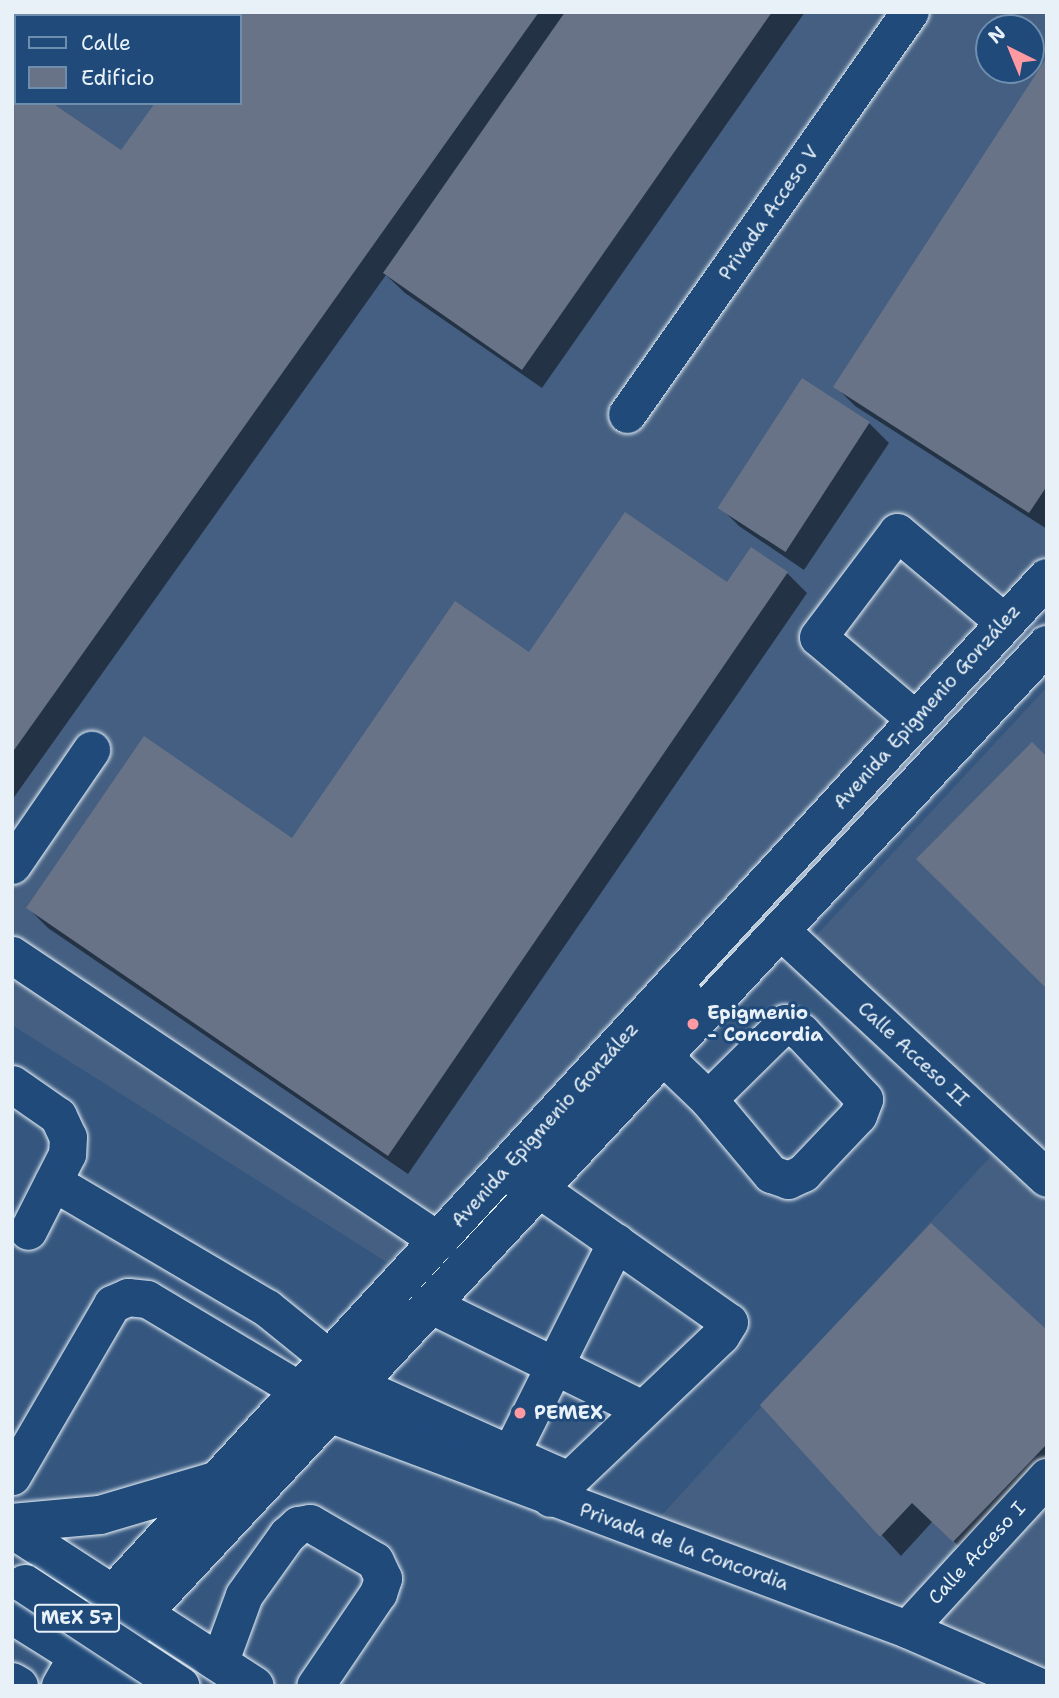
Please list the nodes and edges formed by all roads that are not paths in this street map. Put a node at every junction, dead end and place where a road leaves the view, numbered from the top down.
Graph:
1 (910, 12) edge
2 (627, 414) dead end
3 (1047, 578) edge
4 (1004, 622) junction
5 (1047, 645) edge
6 (916, 720) junction
7 (91, 750) dead end
8 (12, 865) edge
9 (747, 905) junction
10 (780, 930) junction
11 (12, 955) edge
12 (663, 1056) junction
13 (12, 1084) edge
14 (708, 1099) dead end
15 (1047, 1178) edge
16 (53, 1182) junction
17 (538, 1188) junction
18 (28, 1231) dead end
19 (439, 1241) junction
20 (616, 1242) junction
21 (429, 1304) junction
22 (551, 1364) junction
23 (342, 1372) junction
24 (314, 1402) junction
25 (640, 1408) junction
26 (22, 1432) edge
27 (510, 1454) junction
28 (12, 1476) edge
29 (1047, 1477) edge
30 (559, 1489) junction
31 (225, 1490) junction
32 (12, 1523) edge
33 (12, 1529) edge
34 (164, 1565) junction
35 (12, 1577) edge
36 (128, 1604) junction
37 (12, 1615) edge
38 (907, 1629) junction
39 (12, 1640) edge
40 (219, 1663) junction
41 (90, 1678) edge
42 (12, 1682) edge
43 (19, 1686) edge
44 (180, 1686) edge
45 (255, 1686) edge
46 (315, 1686) edge
47 (1038, 1686) edge

1 - 2 street, Privada Acceso V
3 - 4 main road, Avenida Epigmenio González
4 - 6 main road, Avenida Epigmenio González
4 - 6 street
5 - 10 main road, Avenida Epigmenio González
6 - 9 main road, Avenida Epigmenio González
7 - 8 street
9 - 19 main road, Avenida Epigmenio González
9 - 31 street
10 - 12 main road, Avenida Epigmenio González
10 - 15 street, Calle Acceso II
11 - 19 street
12 - 14 street
12 - 17 main road, Avenida Epigmenio González
13 - 16 street
16 - 18 street
16 - 23 street
17 - 20 street
17 - 21 main road, Avenida Epigmenio González
19 - 23 main road, Avenida Epigmenio González
20 - 22 street
20 - 25 street
21 - 22 street
21 - 23 main road, Avenida Epigmenio González
22 - 25 street
22 - 27 street
23 - 24 main road, Avenida Epigmenio González
23 - 27 street
24 - 26 street, Privada de la Concordia
24 - 30 street, Privada de la Concordia
24 - 31 main road, Avenida Epigmenio González
24 - 34 main road, Avenida Epigmenio González
25 - 30 street
26 - 28 street, Privada de la Concordia
27 - 30 street
29 - 38 street, Calle Acceso I
30 - 38 street, Privada de la Concordia
31 - 32 main road
31 - 34 main road, Avenida Epigmenio González
33 - 36 main road
34 - 36 main road, Avenida Epigmenio González
35 - 44 main road, MEX 57, bridge
36 - 40 main road
36 - 41 main road, Avenida Epigmenio González
37 - 41 street
38 - 47 street, Privada de la Concordia
39 - 41 street
40 - 45 main road
40 - 46 street
42 - 43 main road

